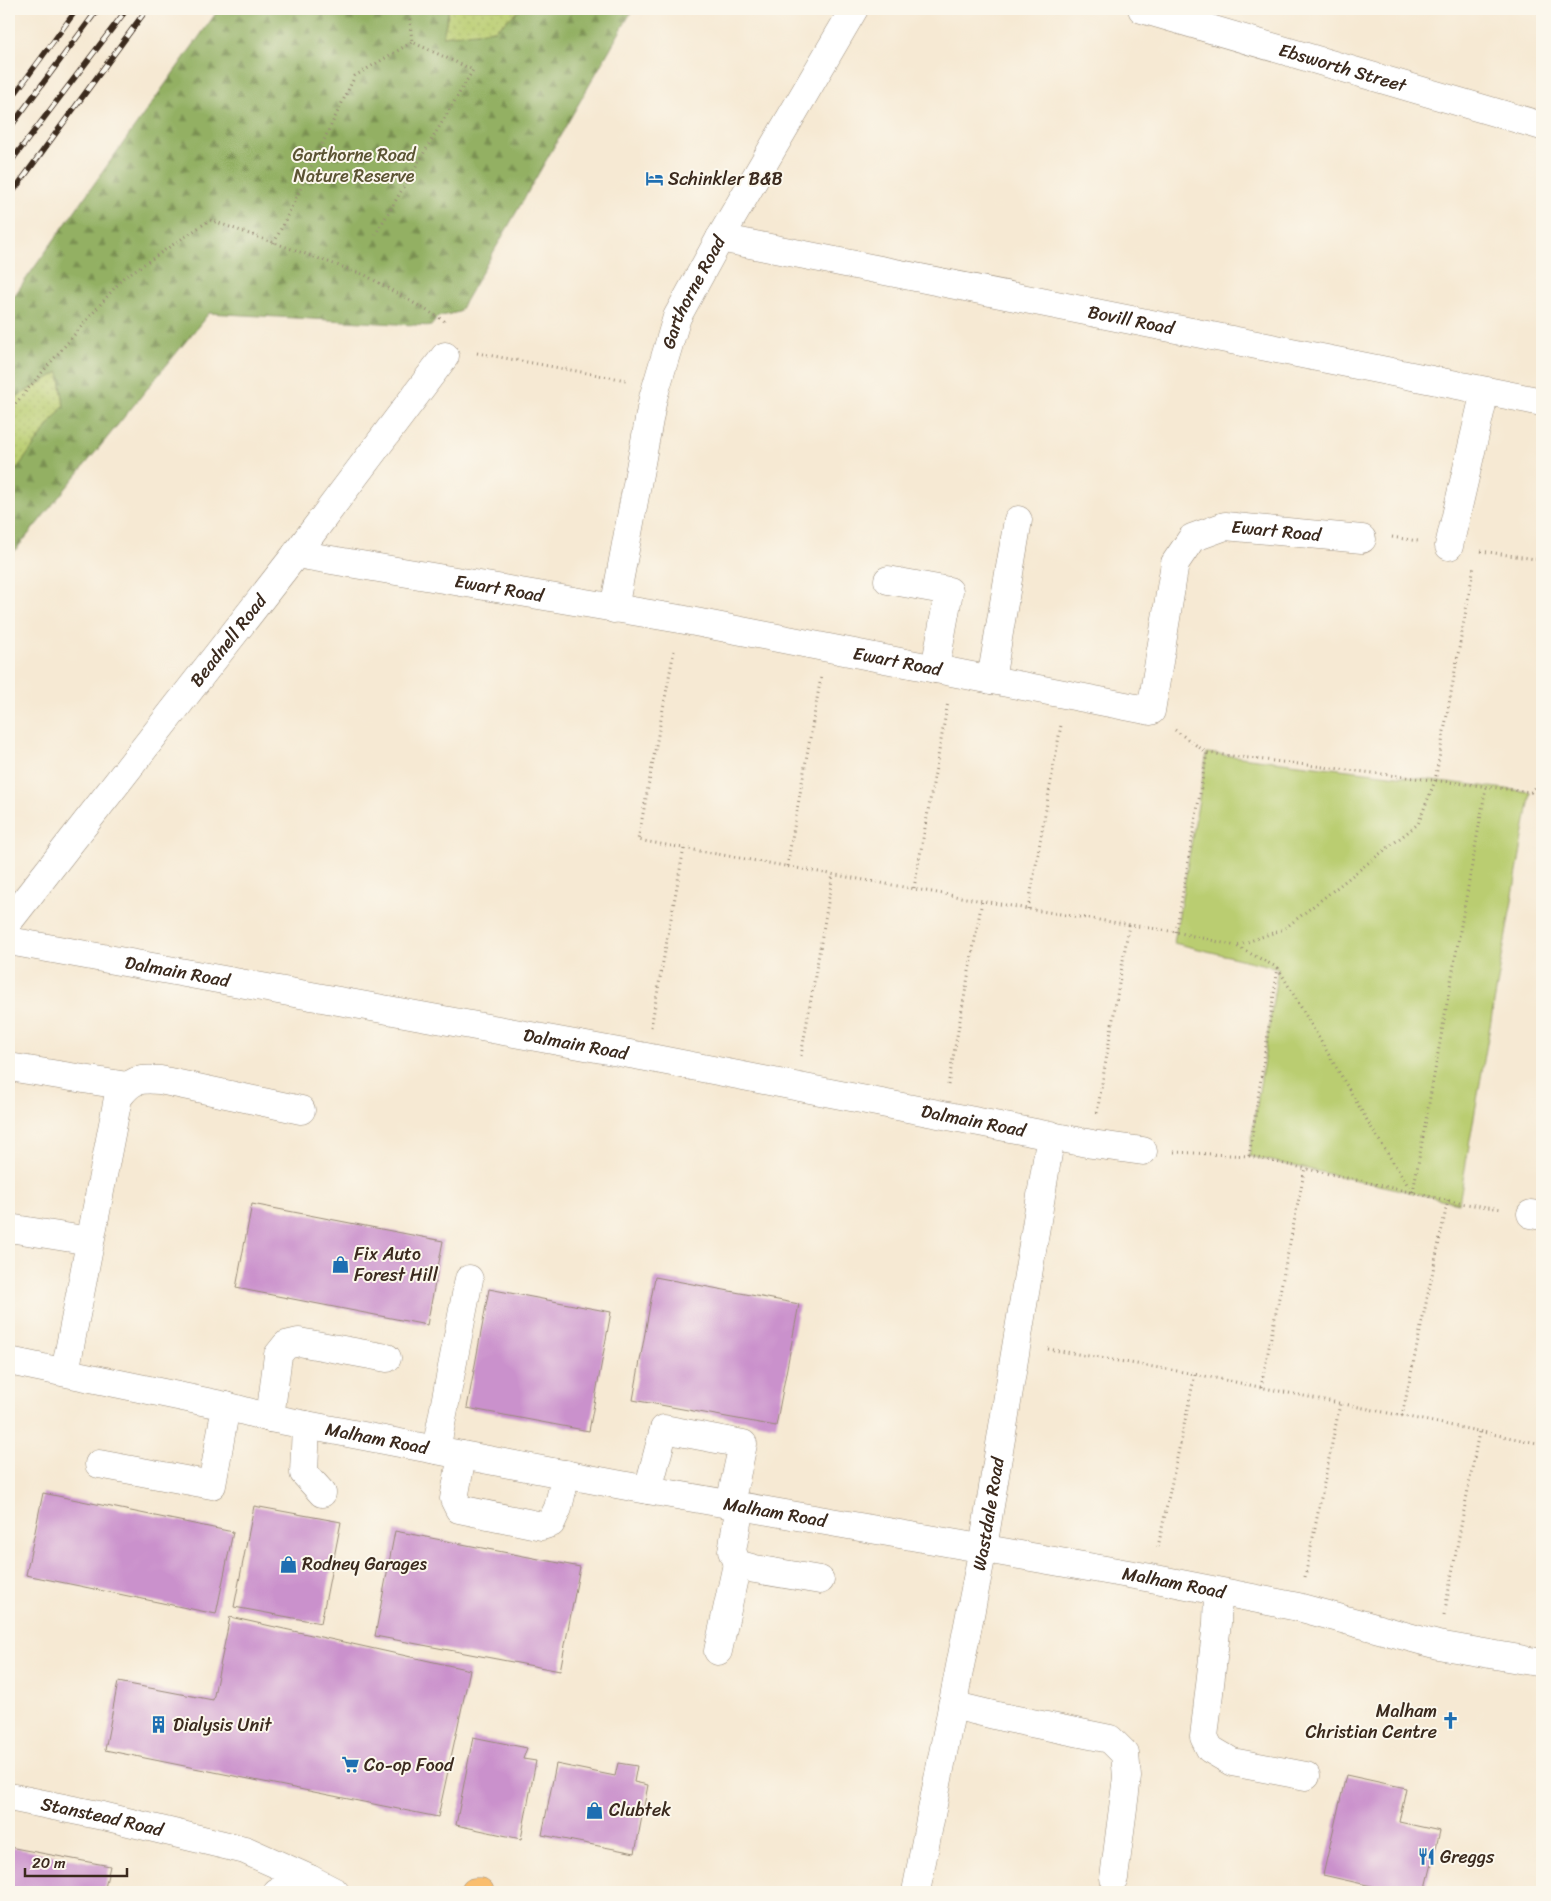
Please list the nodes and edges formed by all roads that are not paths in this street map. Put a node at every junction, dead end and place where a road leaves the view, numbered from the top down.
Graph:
1 (854, 9) edge
2 (1142, 9) edge
3 (1542, 126) edge
4 (720, 238) junction
5 (445, 356) road end
6 (1484, 391) junction
7 (1542, 402) edge
8 (1018, 520) dead end
9 (1362, 539) dead end
10 (1448, 546) dead end
11 (296, 554) junction
12 (888, 580) dead end
13 (614, 609) junction
14 (944, 671) junction
15 (990, 680) junction
16 (9, 921) edge
17 (9, 941) edge
18 (9, 1067) edge
19 (127, 1086) junction
20 (301, 1110) dead end
21 (1051, 1135) junction
22 (1143, 1151) road end
23 (9, 1228) edge
24 (90, 1242) junction
25 (469, 1279) dead end
26 (386, 1358) dead end
27 (9, 1361) edge
28 (65, 1372) junction
29 (226, 1406) junction
30 (270, 1418) junction
31 (306, 1425) junction
32 (449, 1452) junction
33 (99, 1464) dead end
34 (566, 1474) junction
35 (648, 1490) junction
36 (322, 1494) dead end
37 (735, 1505) junction
38 (983, 1548) junction
39 (737, 1564) junction
40 (820, 1580) dead end
41 (1218, 1592) junction
42 (718, 1651) dead end
43 (1542, 1663) edge
44 (952, 1705) junction
45 (1306, 1776) dead end
46 (9, 1797) edge
47 (1114, 1878) dead end
48 (310, 1879) junction
49 (277, 1892) edge
50 (335, 1892) edge
51 (475, 1892) edge
52 (480, 1892) edge
53 (916, 1892) edge

1 - 4 street, Garthorne Road
2 - 3 street, Ebsworth Street
4 - 6 street, Bovill Road
4 - 13 street, Garthorne Road
5 - 11 street, Beadnell Road
6 - 7 street, Bovill Road
6 - 10 street
8 - 15 street
9 - 15 street, Ewart Road
11 - 13 street, Ewart Road
11 - 16 street, Beadnell Road
12 - 14 street
13 - 14 street, Ewart Road
14 - 15 street, Ewart Road
17 - 21 street, Dalmain Road
18 - 19 street
19 - 20 street
19 - 24 street
21 - 22 street, Dalmain Road
21 - 38 street, Wastdale Road
23 - 24 street
24 - 28 street
25 - 32 street
26 - 30 street
27 - 28 street, Malham Road
28 - 29 street, Malham Road
29 - 30 street, Malham Road
29 - 33 street
30 - 31 street, Malham Road
31 - 32 street, Malham Road
31 - 36 street
32 - 34 street, Malham Road
32 - 34 street
34 - 35 street, Malham Road
35 - 37 street, Malham Road
35 - 37 street
37 - 38 street, Malham Road
37 - 39 street
38 - 41 street, Malham Road
38 - 44 street, Wastdale Road
39 - 40 street
39 - 42 street
41 - 43 street, Malham Road
41 - 45 street
44 - 47 street
44 - 53 street, Wastdale Road
46 - 48 street, Stanstead Road
48 - 49 street
48 - 50 street, Stanstead Road
51 - 52 highway

